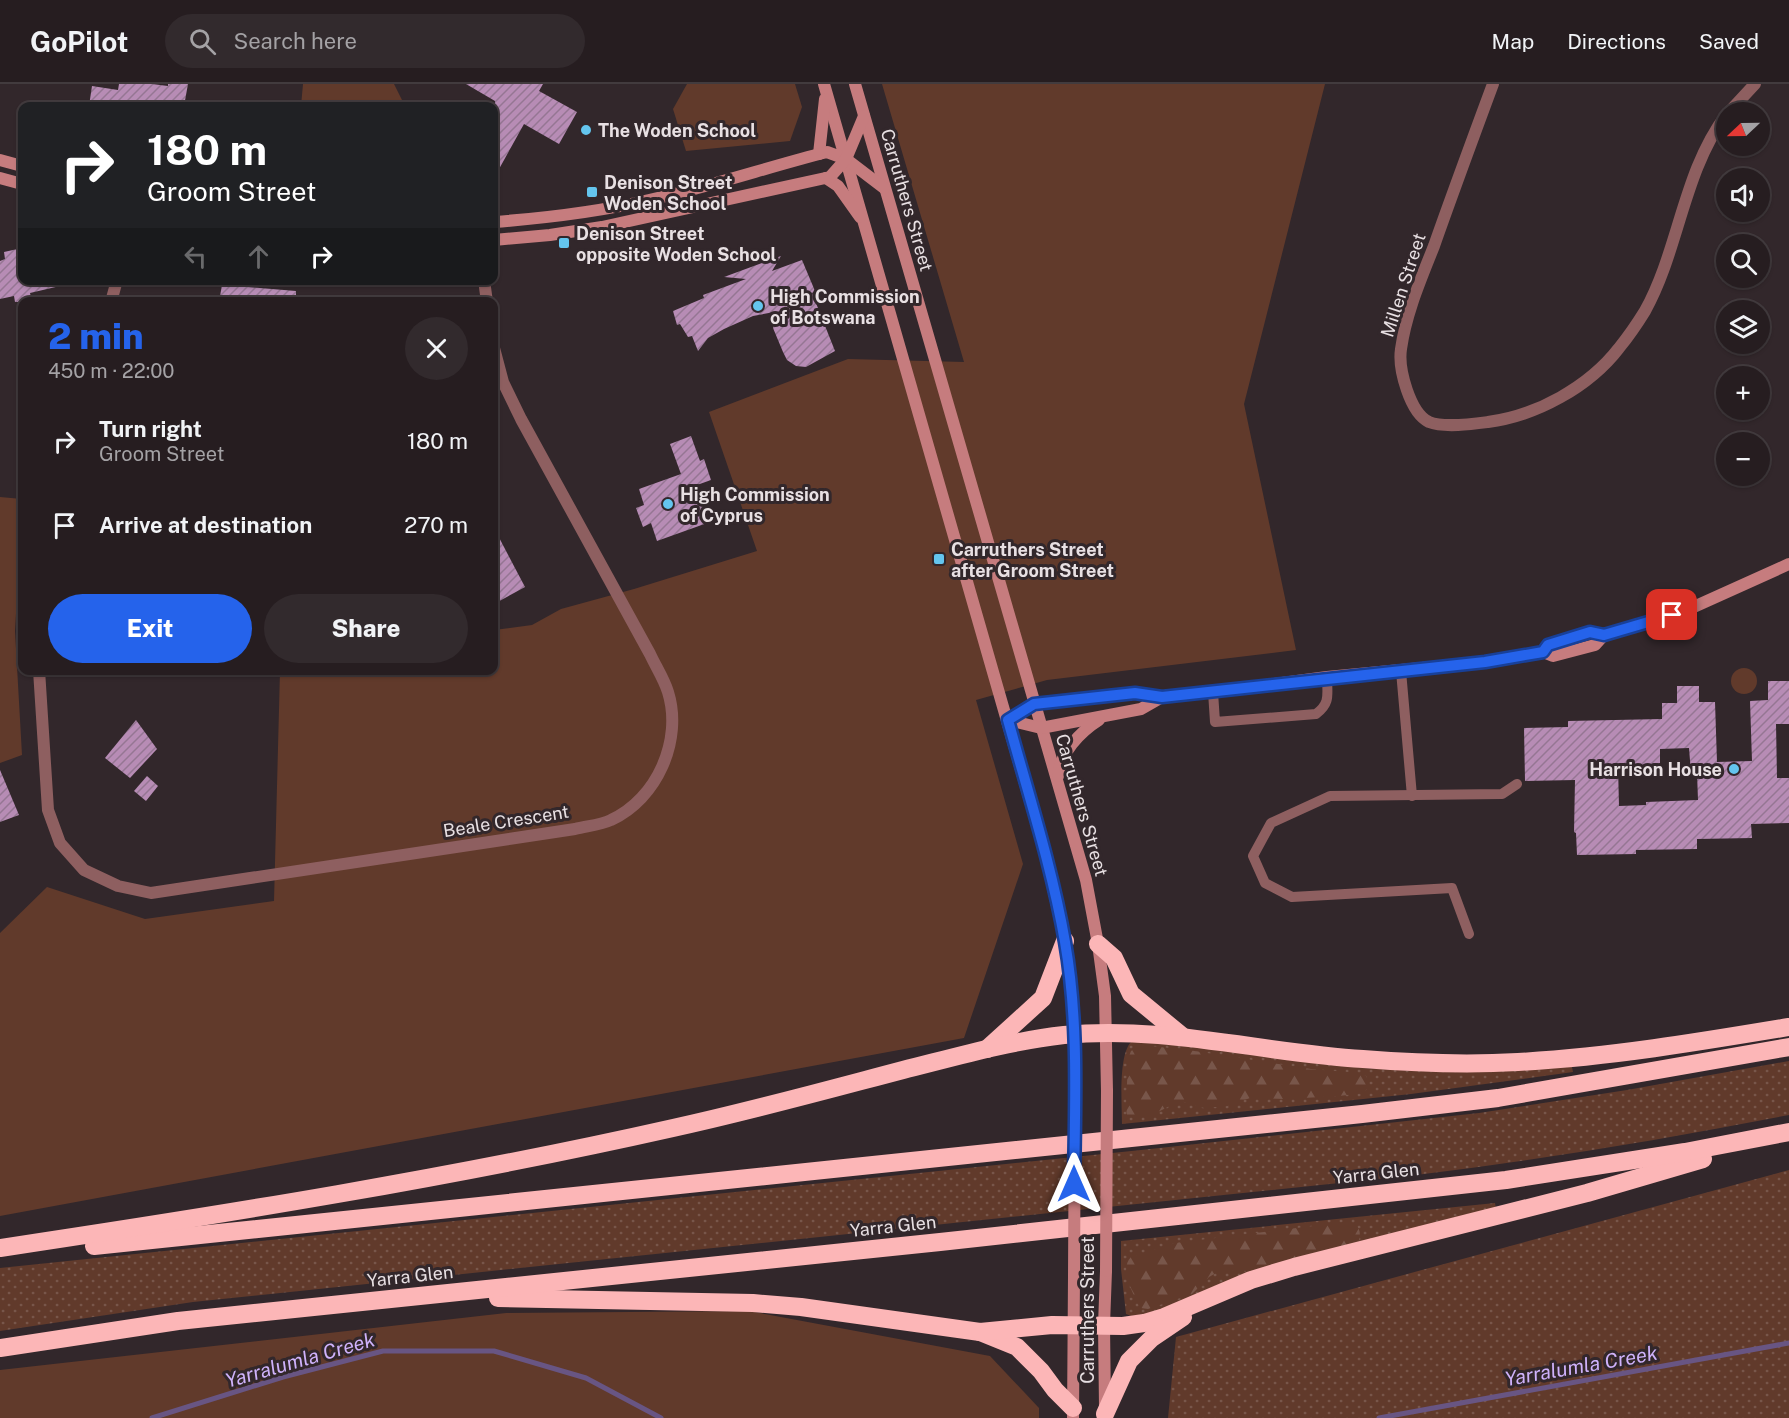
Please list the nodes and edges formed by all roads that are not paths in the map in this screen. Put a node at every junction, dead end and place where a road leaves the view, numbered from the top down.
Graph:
1 (855, 84) edge
2 (1493, 84) edge
3 (1755, 84) edge
4 (825, 88) edge
5 (1739, 102) edge
6 (864, 116) junction
7 (1716, 129) edge
8 (819, 154) junction
9 (846, 159) junction
10 (0, 160) edge
11 (18, 165) edge
12 (0, 178) edge
13 (826, 178) junction
14 (18, 183) edge
15 (884, 188) junction
16 (498, 222) edge
17 (865, 226) junction
18 (498, 240) edge
19 (498, 363) edge
20 (1789, 564) edge
21 (1401, 671) junction
22 (39, 675) edge
23 (1327, 677) junction
24 (1213, 692) junction
25 (1162, 697) junction
26 (1034, 704) junction
27 (1105, 716) junction
28 (1008, 720) junction
29 (1041, 728) junction
30 (1058, 783) junction
31 (1517, 784) dead end
32 (1412, 796) junction
33 (1469, 934) dead end
34 (1065, 941) junction
35 (1098, 944) junction
36 (1789, 1027) edge
37 (1106, 1032) junction
38 (1074, 1034) junction
39 (1182, 1036) junction
40 (1789, 1047) edge
41 (986, 1050) junction
42 (1789, 1133) edge
43 (0, 1248) edge
44 (0, 1255) edge
45 (415, 1297) junction
46 (1212, 1298) junction
47 (1073, 1325) junction
48 (1104, 1325) junction
49 (980, 1332) junction
50 (0, 1348) edge
51 (1073, 1413) edge
52 (1105, 1416) edge

1 - 6 main road, Carruthers Street
2 - 7 street, Millen Street
3 - 5 street, Millen Street
4 - 8 main road
4 - 9 main road, Carruthers Street
6 - 9 main road
6 - 15 main road, Carruthers Street
8 - 9 main road
8 - 16 main road
9 - 13 main road
9 - 15 main road
9 - 17 main road, Carruthers Street
10 - 11 main road
12 - 14 main road
13 - 17 main road
13 - 18 main road
15 - 26 main road, Carruthers Street
17 - 28 main road, Carruthers Street
19 - 22 street, Beale Crescent
20 - 21 main road
21 - 23 main road
21 - 32 lane
23 - 24 main road
23 - 24 lane
24 - 25 main road
25 - 26 main road
25 - 27 main road
26 - 28 main road
26 - 29 main road, Carruthers Street
27 - 29 main road
27 - 30 main road
28 - 29 main road
28 - 34 main road, Carruthers Street
29 - 30 main road, Carruthers Street
30 - 35 main road, Carruthers Street
31 - 32 lane
32 - 33 lane
34 - 38 main road, Carruthers Street
34 - 41 highway
35 - 37 main road, Carruthers Street
35 - 39 highway
36 - 39 highway
37 - 38 highway
37 - 39 highway
37 - 48 main road, Carruthers Street, bridge
38 - 41 highway
38 - 47 main road, Carruthers Street, bridge
40 - 44 highway
41 - 43 highway
42 - 45 highway, Yarra Glen
42 - 46 highway
45 - 49 highway
45 - 50 highway, Yarra Glen
46 - 48 highway
46 - 52 highway
47 - 48 highway
47 - 49 highway
47 - 51 main road, Carruthers Street
48 - 52 main road, Carruthers Street
49 - 51 highway

